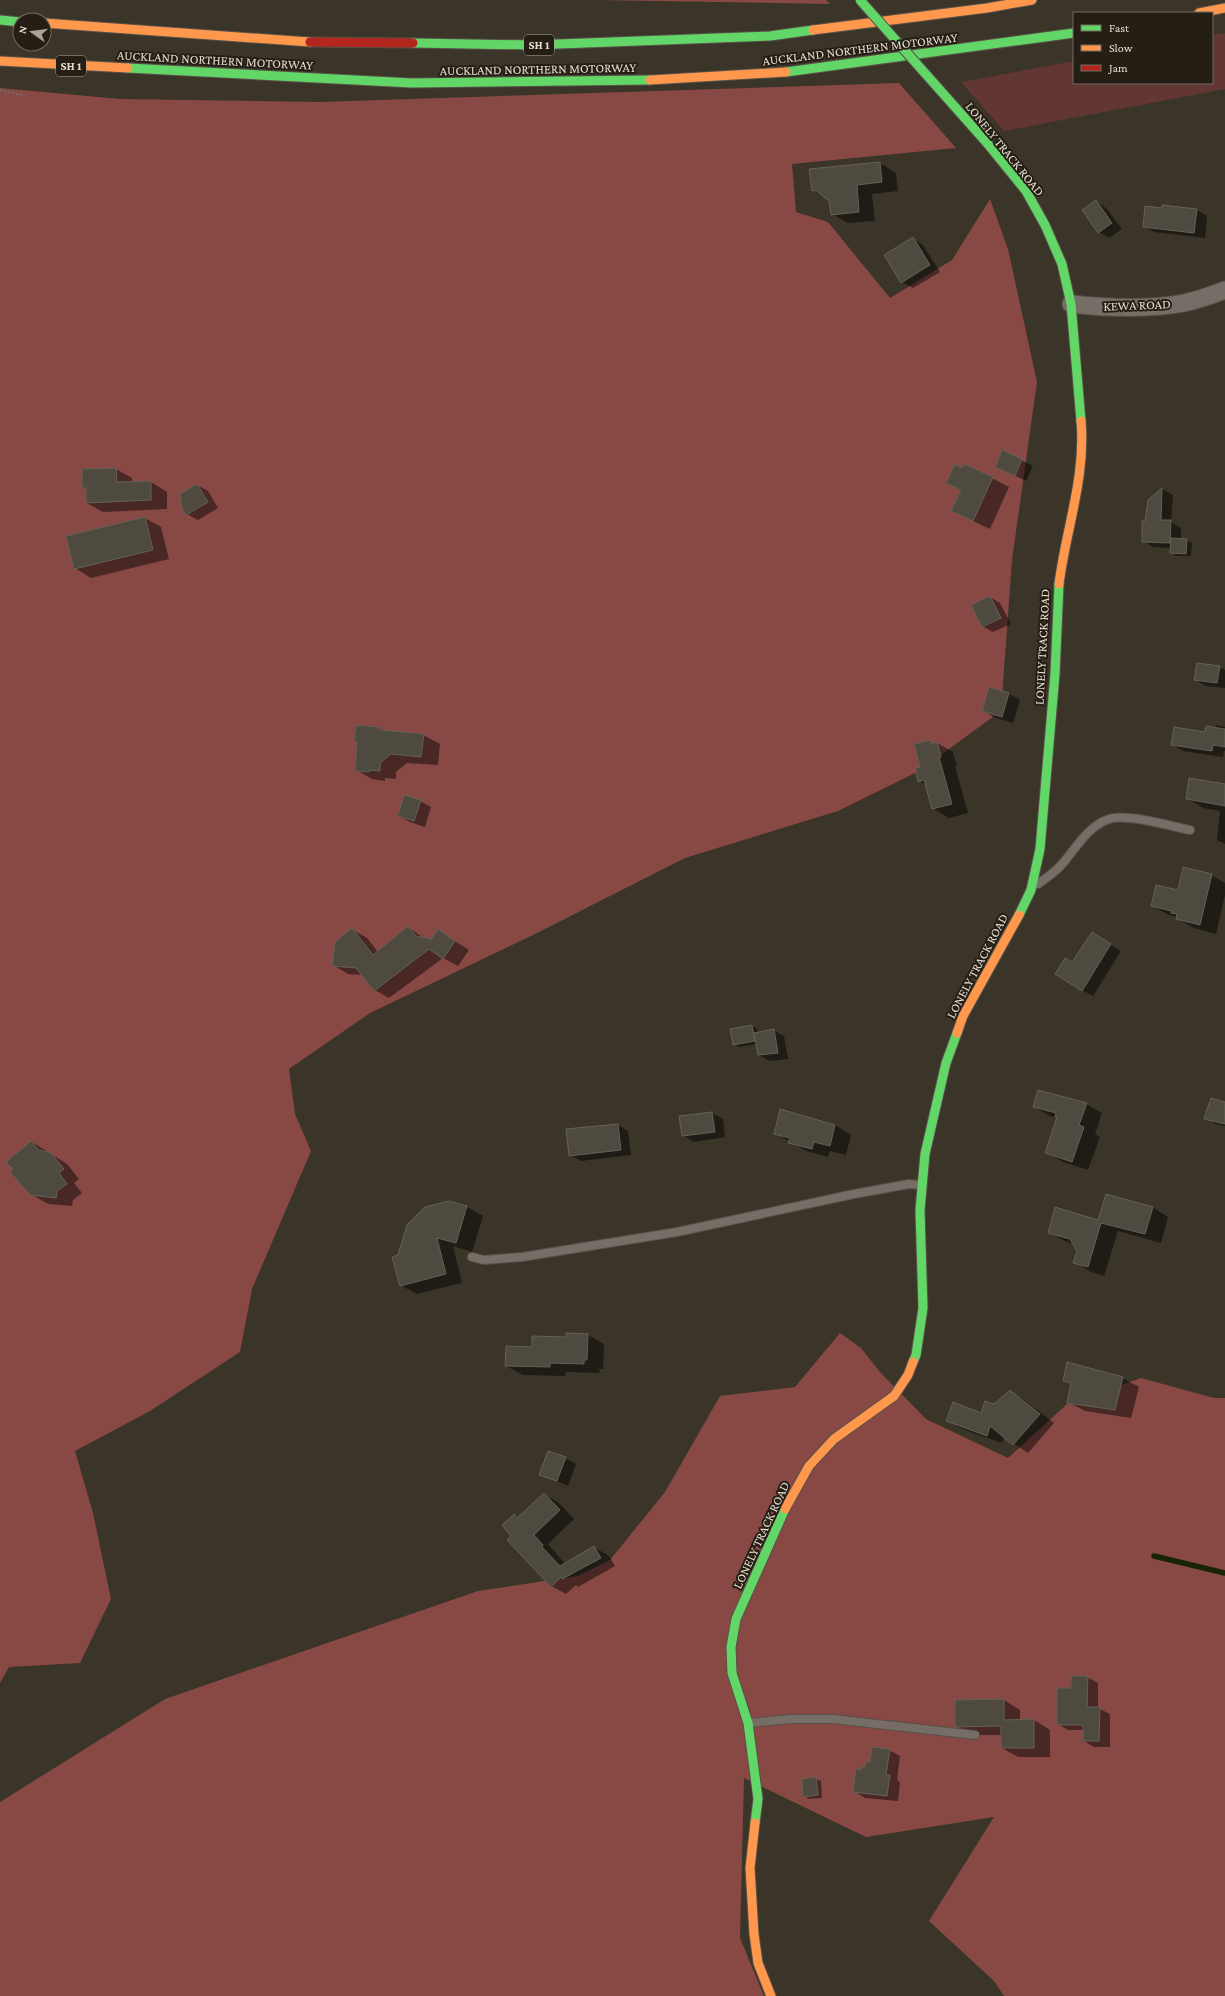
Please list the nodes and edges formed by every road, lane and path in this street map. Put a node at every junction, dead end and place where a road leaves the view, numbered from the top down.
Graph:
1 (860, 0) edge
2 (1032, 0) edge
3 (1225, 8) edge
4 (1204, 12) edge
5 (0, 20) edge
6 (12, 21) edge
7 (52, 24) edge
8 (1073, 33) edge
9 (0, 61) edge
10 (0, 90) edge
11 (24, 96) dead end
12 (1225, 290) edge
13 (1071, 304) junction
14 (1190, 830) dead end
15 (1031, 890) junction
16 (922, 1185) junction
17 (472, 1257) dead end
18 (748, 1723) junction
19 (974, 1735) dead end
20 (771, 1996) edge

1 - 13 main road, LONELY TRACK ROAD, bridge
2 - 7 main road, AUCKLAND NORTHERN MOTORWAY / SH 1
3 - 4 main road
5 - 6 main road
8 - 9 main road, AUCKLAND NORTHERN MOTORWAY / SH 1
10 - 11 path
12 - 13 street, KEWA ROAD
13 - 15 main road, LONELY TRACK ROAD
14 - 15 lane
15 - 16 main road, LONELY TRACK ROAD
16 - 17 lane
16 - 18 main road, LONELY TRACK ROAD
18 - 19 lane
18 - 20 main road, LONELY TRACK ROAD

